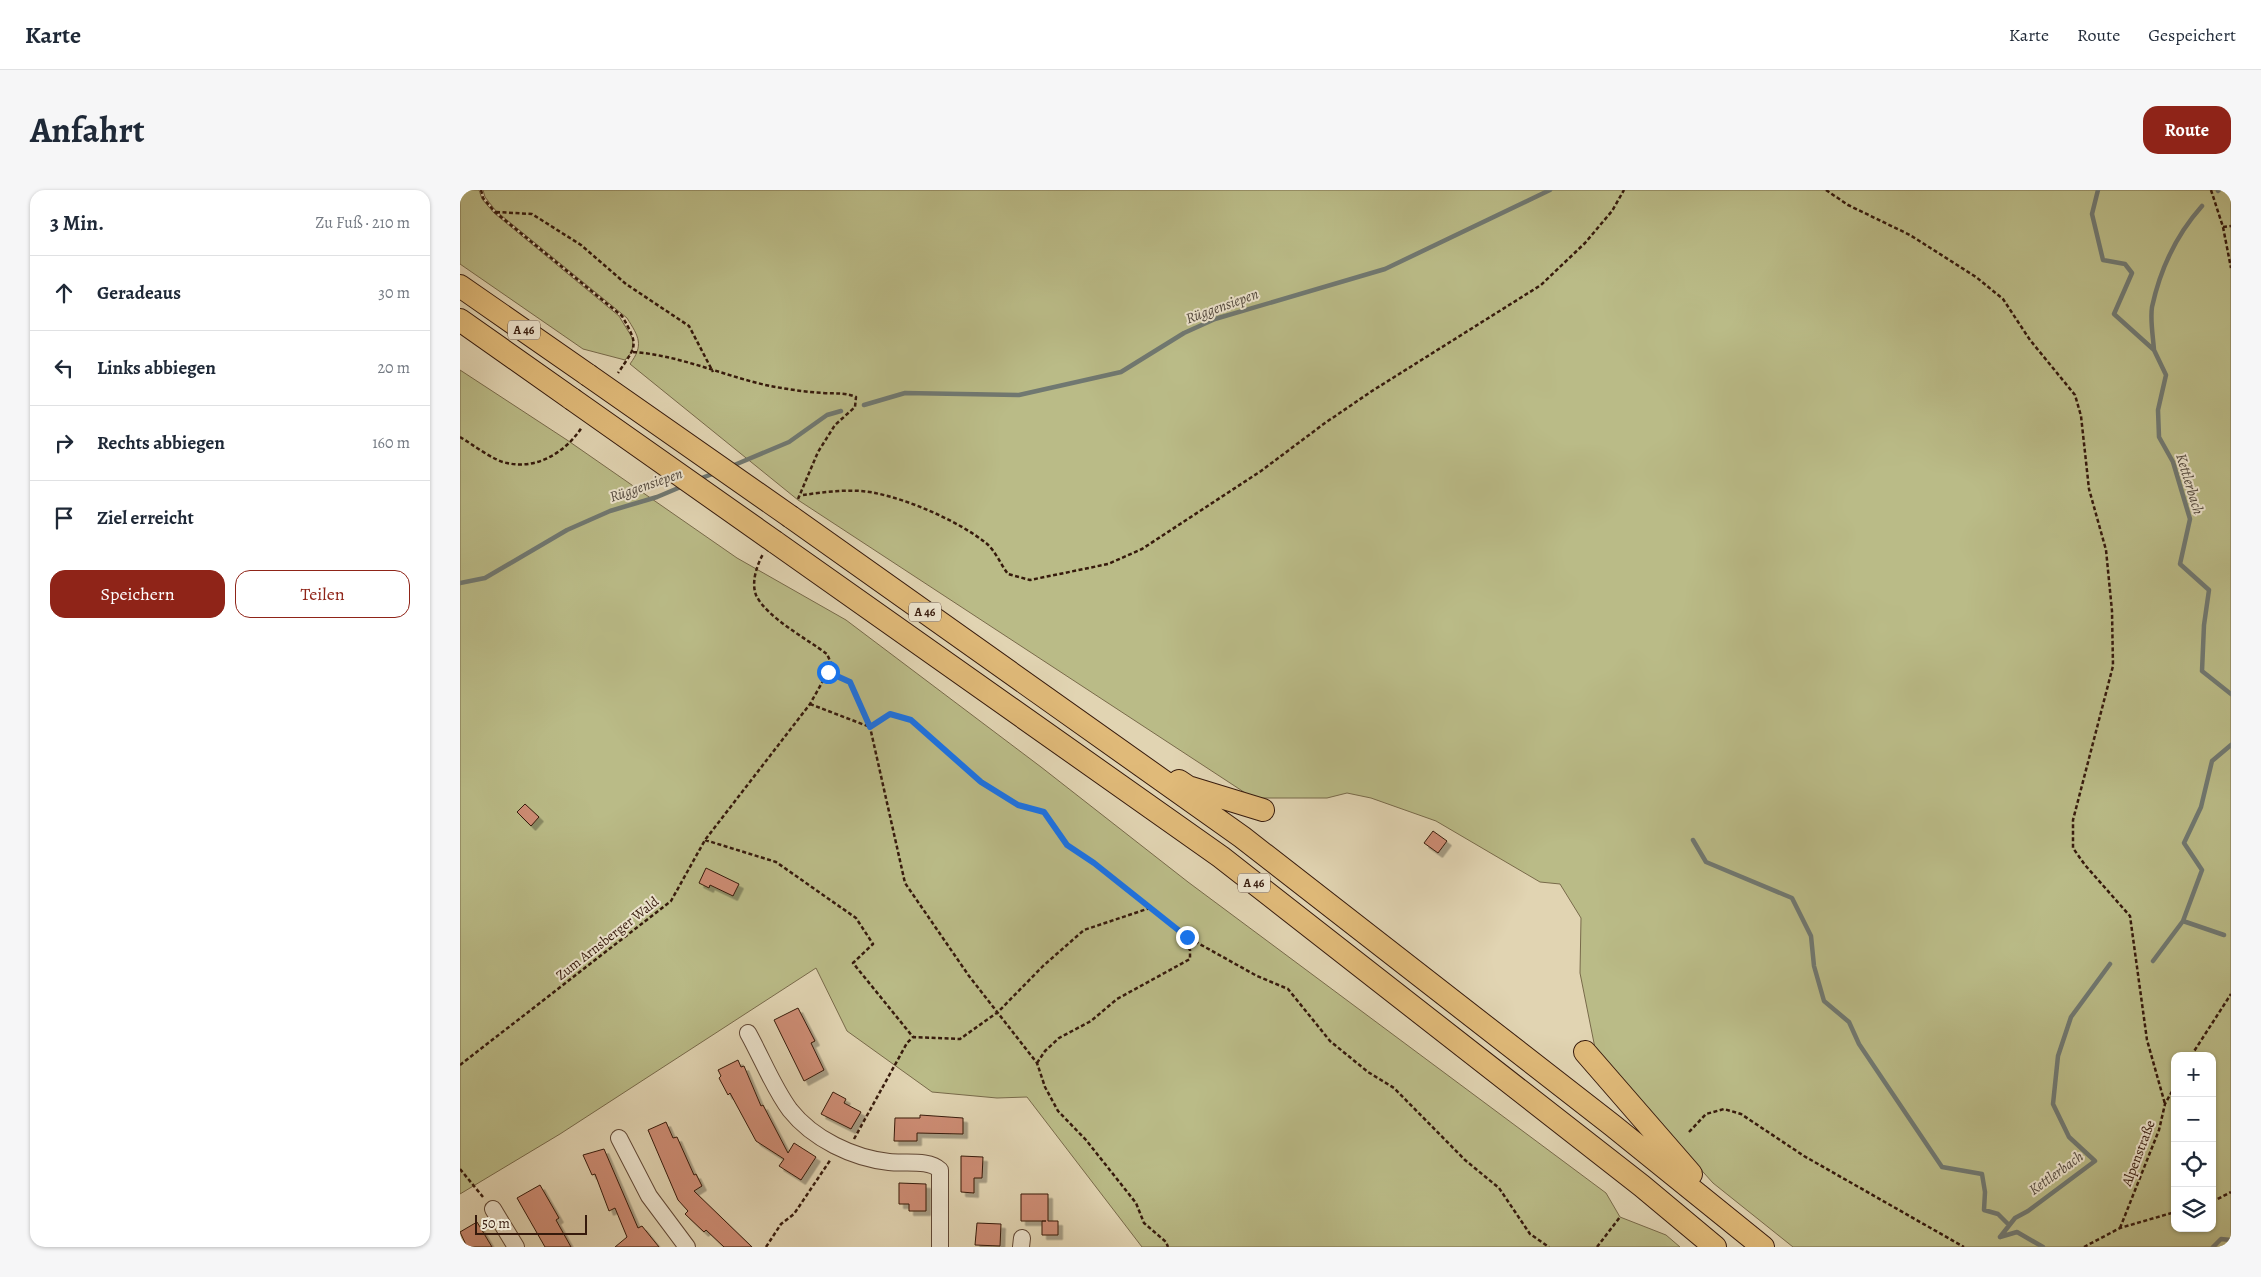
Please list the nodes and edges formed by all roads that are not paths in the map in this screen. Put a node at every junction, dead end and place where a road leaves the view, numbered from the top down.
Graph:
1 (460, 286) edge
2 (460, 320) edge
3 (1059, 707) junction
4 (1263, 810) dead end
5 (748, 1033) dead end
6 (1584, 1052) dead end
7 (619, 1138) dead end
8 (493, 1209) road end
9 (1731, 1220) junction
10 (516, 1247) edge
11 (687, 1247) edge
12 (940, 1247) edge
13 (1715, 1247) edge
14 (1763, 1247) edge

1 - 3 highway, A 46, bridge
2 - 13 highway, A 46, bridge
3 - 4 highway
3 - 9 highway, A 46
5 - 12 street
6 - 9 highway
7 - 11 street
8 - 10 street
9 - 14 highway, A 46

